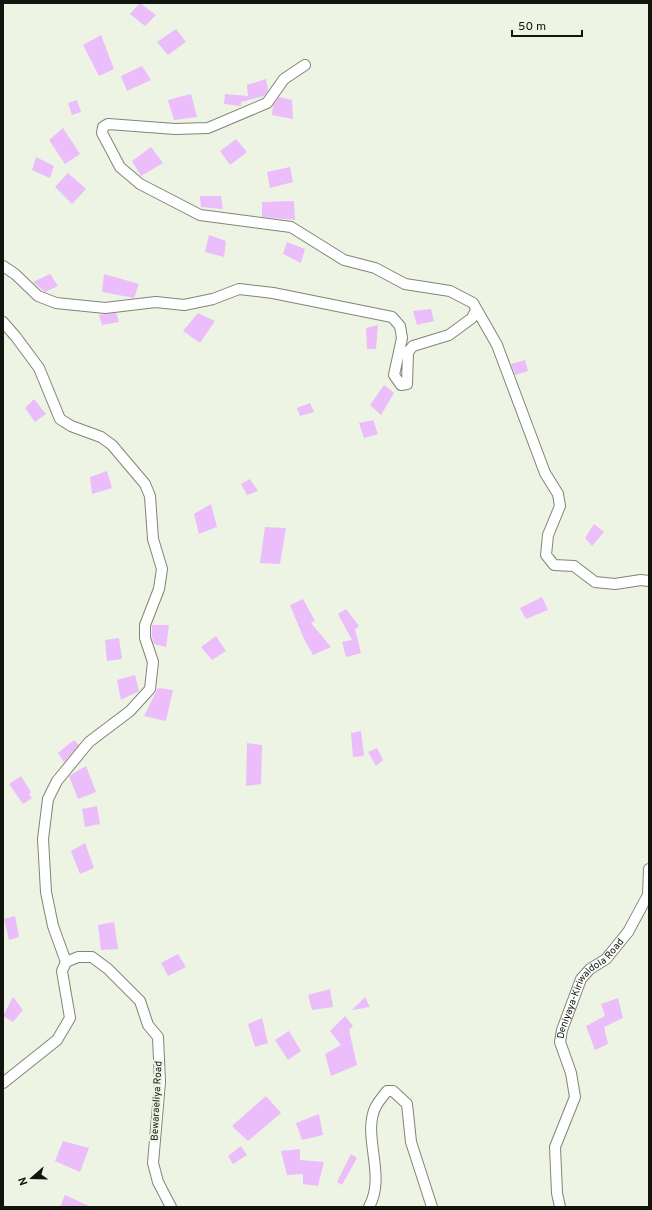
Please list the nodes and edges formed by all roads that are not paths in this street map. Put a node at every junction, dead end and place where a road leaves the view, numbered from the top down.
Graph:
1 (305, 65) dead end
2 (3, 266) edge
3 (476, 310) junction
4 (3, 322) edge
5 (649, 581) edge
6 (649, 868) edge
7 (66, 962) junction
8 (3, 1083) edge
9 (171, 1207) edge
10 (369, 1207) edge
11 (432, 1207) edge
12 (560, 1207) edge

1 - 3 street
2 - 3 street
3 - 5 street
4 - 7 street
6 - 12 street, Deniyaya-Kiriwaldola Road
7 - 8 street
7 - 9 street, Bewaraeliya Road
10 - 11 street

